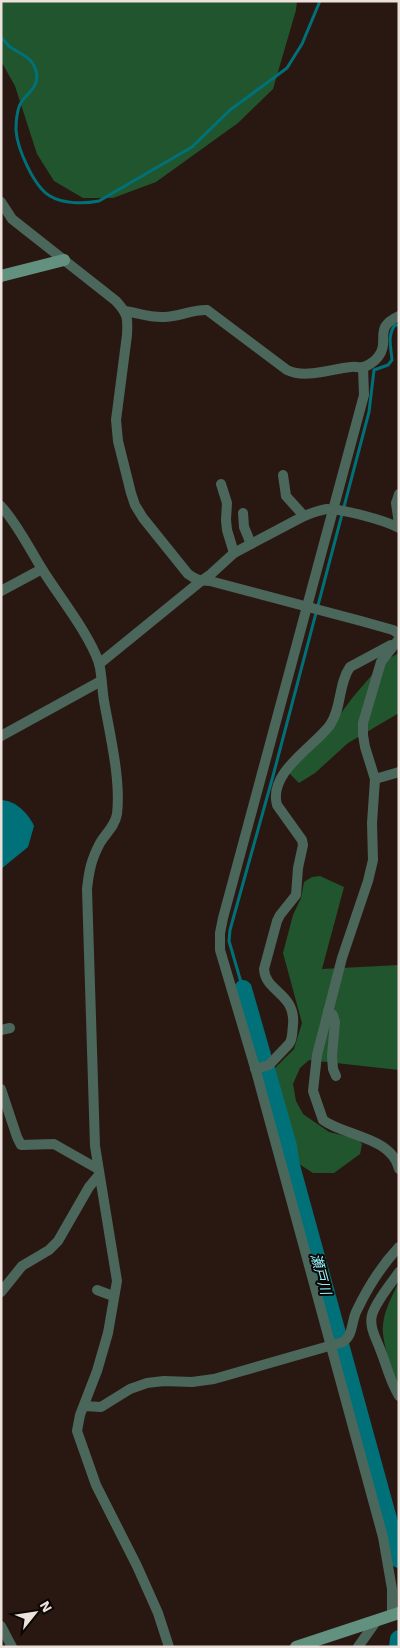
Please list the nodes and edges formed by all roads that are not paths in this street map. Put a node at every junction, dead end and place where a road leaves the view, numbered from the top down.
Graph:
1 (1, 202) edge
2 (64, 260) junction
3 (1, 276) edge
4 (125, 311) junction
5 (399, 316) edge
6 (363, 367) junction
7 (283, 475) dead end
8 (221, 484) dead end
9 (399, 494) edge
10 (1, 506) edge
11 (340, 511) junction
12 (243, 513) dead end
13 (304, 516) junction
14 (399, 526) edge
15 (251, 544) junction
16 (234, 553) junction
17 (42, 569) junction
18 (201, 581) junction
19 (1, 591) edge
20 (313, 609) junction
21 (399, 634) edge
22 (397, 642) edge
23 (99, 664) junction
24 (101, 681) junction
25 (1, 736) edge
26 (399, 772) edge
27 (375, 779) junction
28 (328, 1011) junction
29 (255, 1069) junction
30 (336, 1076) dead end
31 (1, 1089) edge
32 (399, 1169) edge
33 (99, 1172) junction
34 (399, 1247) edge
35 (399, 1272) edge
36 (97, 1290) dead end
37 (1, 1292) edge
38 (113, 1296) junction
39 (337, 1344) junction
40 (399, 1396) edge
41 (84, 1406) junction
42 (396, 1614) edge
43 (377, 1620) junction
44 (1, 1626) edge
45 (12, 1647) edge
46 (169, 1647) edge
47 (296, 1647) edge
48 (358, 1647) edge

1 - 2 street
2 - 3 main road
2 - 4 street
4 - 6 street
4 - 18 street
5 - 6 street
6 - 11 street
7 - 13 street
8 - 16 street
9 - 14 street
10 - 17 street
11 - 13 street
11 - 14 street
11 - 20 street
12 - 15 street
13 - 15 street
15 - 16 street
16 - 18 street
17 - 19 street
17 - 23 street
18 - 20 street
18 - 23 street
20 - 21 street
20 - 29 street
22 - 27 street
22 - 29 street
23 - 24 street
24 - 25 street
24 - 33 street
26 - 27 street
27 - 28 street
28 - 30 street
28 - 32 street
29 - 39 street
31 - 33 street
33 - 37 street
33 - 38 street
34 - 39 street
35 - 40 street
36 - 38 street
38 - 41 street
39 - 41 street
39 - 42 street
41 - 46 street
42 - 43 main road
43 - 47 main road
43 - 48 street
44 - 45 street

